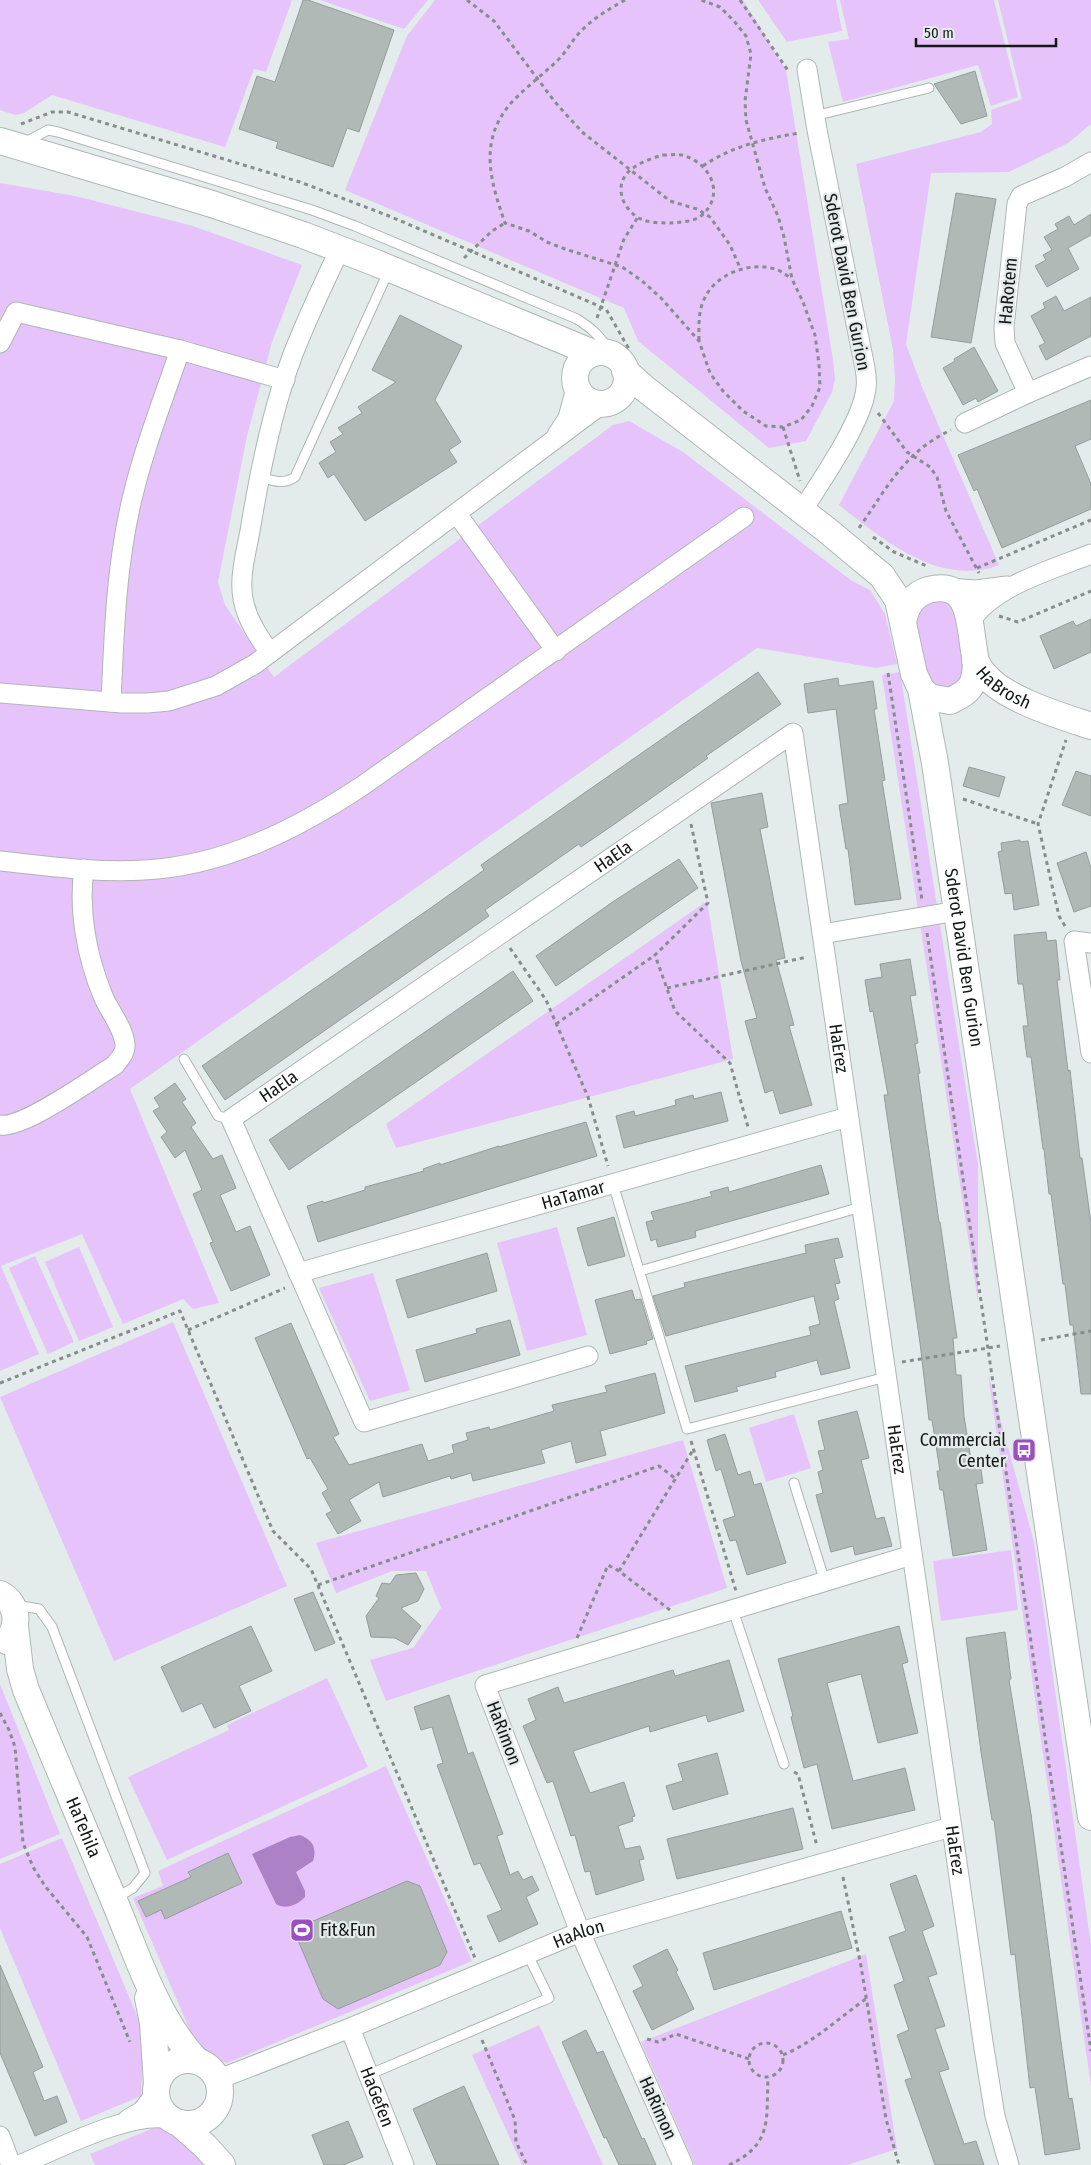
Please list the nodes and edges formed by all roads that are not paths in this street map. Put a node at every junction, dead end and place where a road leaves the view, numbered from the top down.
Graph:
1 (807, 69) road end
2 (929, 88) dead end
3 (816, 123) junction
4 (12, 148) edge
5 (1091, 162) edge
6 (340, 249) junction
7 (390, 268) junction
8 (504, 317) junction
9 (0, 343) edge
10 (180, 350) junction
11 (606, 352) junction
12 (1091, 366) edge
13 (285, 380) junction
14 (575, 384) junction
15 (1028, 393) junction
16 (606, 404) junction
17 (965, 424) road end
18 (694, 428) junction
19 (548, 446) junction
20 (260, 477) junction
21 (805, 507) junction
22 (457, 514) junction
23 (744, 518) dead end
24 (1091, 554) edge
25 (882, 576) junction
26 (1022, 582) junction
27 (937, 590) junction
28 (975, 616) junction
29 (903, 622) junction
30 (556, 651) junction
31 (270, 653) junction
32 (975, 660) junction
33 (921, 689) junction
34 (0, 693) edge
35 (964, 694) junction
36 (111, 702) junction
37 (1039, 708) junction
38 (1082, 723) edge
39 (793, 732) joint
40 (935, 763) junction
41 (0, 860) edge
42 (84, 869) junction
43 (957, 911) junction
44 (822, 934) junction
45 (1083, 942) edge
46 (1091, 1053) edge
47 (184, 1059) dead end
48 (848, 1117) junction
49 (231, 1119) junction
50 (0, 1125) edge
51 (613, 1184) junction
52 (862, 1207) junction
53 (640, 1271) junction
54 (300, 1277) junction
55 (588, 1356) dead end
56 (885, 1371) junction
57 (794, 1483) dead end
58 (912, 1555) junction
59 (825, 1582) junction
60 (5, 1609) edge
61 (737, 1609) junction
62 (0, 1660) edge
63 (26, 1690) junction
64 (784, 1764) road end
65 (1091, 1817) edge
66 (951, 1827) junction
67 (114, 1899) junction
68 (580, 1932) junction
69 (527, 1953) junction
70 (141, 1965) junction
71 (350, 2028) junction
72 (196, 2060) junction
73 (368, 2075) junction
74 (219, 2080) junction
75 (156, 2088) junction
76 (216, 2109) junction
77 (174, 2121) junction
78 (123, 2123) junction
79 (0, 2136) edge
80 (11, 2165) edge
81 (18, 2165) edge
82 (222, 2165) edge
83 (226, 2165) edge
84 (404, 2165) edge
85 (683, 2165) edge
86 (1009, 2165) edge

1 - 3 street, Sderot David Ben Gurion
2 - 3 lane
3 - 21 street, Sderot David Ben Gurion
4 - 6 street
4 - 11 lane
5 - 15 street, HaRotem
6 - 7 street
6 - 13 street
7 - 8 street
7 - 20 lane
8 - 11 street
8 - 14 street
9 - 10 street
10 - 13 street
10 - 36 street
11 - 14 street
11 - 16 street
11 - 18 street
12 - 15 street
13 - 20 street
14 - 16 street
14 - 19 street
15 - 17 street
16 - 18 street
16 - 19 street
18 - 21 street
19 - 22 street
20 - 31 street
21 - 25 street
22 - 30 street
22 - 31 street
23 - 30 street
24 - 26 street
25 - 27 street
25 - 29 street
26 - 27 street
26 - 28 street
27 - 28 street
27 - 29 street
28 - 32 street
29 - 33 street
30 - 42 street
31 - 36 street
32 - 35 street
32 - 37 street, HaBrosh
33 - 35 street
33 - 40 street, Sderot David Ben Gurion
34 - 36 street
35 - 37 street, HaBrosh
35 - 40 street, Sderot David Ben Gurion
37 - 38 street, HaBrosh
39 - 44 street, HaErez
39 - 49 street, HaEla
40 - 43 street, Sderot David Ben Gurion
41 - 42 street
42 - 50 street
43 - 44 street
43 - 65 street, Sderot David Ben Gurion
44 - 48 street, HaErez
45 - 46 street
47 - 49 lane
48 - 51 street, HaTamar
48 - 52 street, HaErez
49 - 54 street
51 - 53 lane
51 - 54 street, HaTamar
52 - 53 lane
52 - 56 street, HaErez
53 - 56 lane
54 - 55 street
56 - 58 street, HaErez
57 - 59 lane
58 - 59 street, HaRimon
58 - 66 street, HaErez
59 - 61 street, HaRimon
60 - 63 street, HaTehila
60 - 67 lane
61 - 64 lane
61 - 68 street, HaRimon
62 - 63 street, HaTehila
63 - 67 street, HaTehila
66 - 68 street, HaAlon
66 - 86 street, HaErez
67 - 70 street, HaTehila
68 - 69 street, HaAlon
68 - 85 street, HaRimon
69 - 71 street, HaAlon
69 - 73 lane
70 - 72 street, HaTehila
70 - 75 street, HaTehila
71 - 73 street, HaGefen
71 - 74 street, HaAlon
72 - 74 street
72 - 75 street
73 - 84 street, HaGefen
74 - 76 street
75 - 77 street
75 - 78 street
76 - 77 street
76 - 83 street
77 - 78 street
77 - 82 street
78 - 81 street
79 - 80 street

